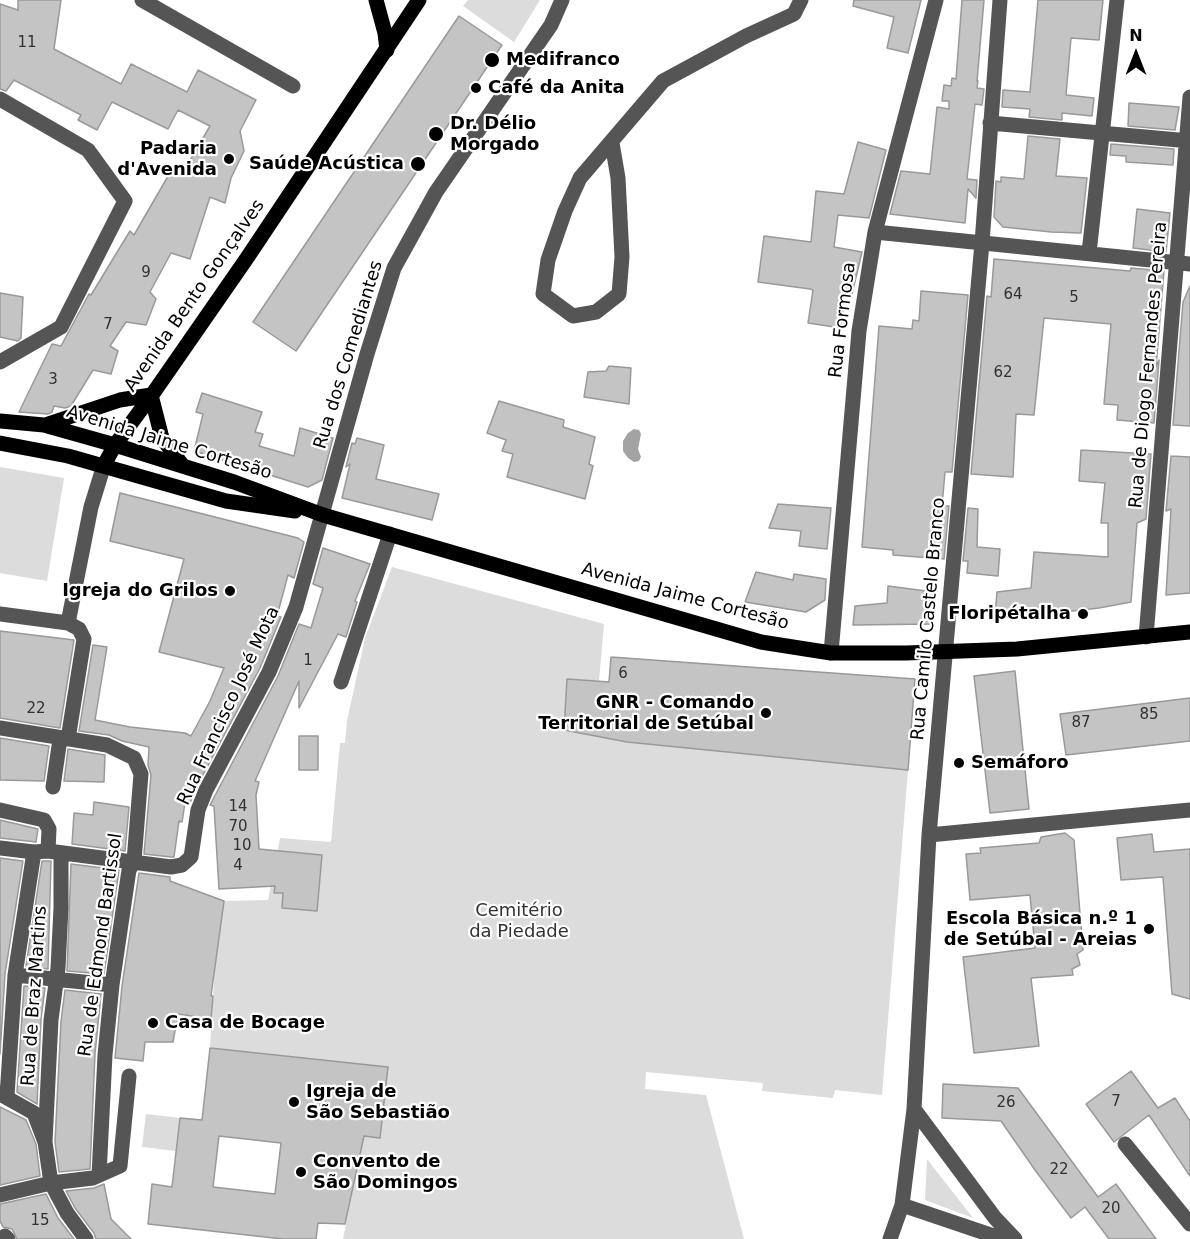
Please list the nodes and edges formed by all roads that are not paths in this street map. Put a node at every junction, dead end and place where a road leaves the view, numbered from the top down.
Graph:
1 (142, 0) edge
2 (376, 0) edge
3 (419, 0) edge
4 (562, 0) edge
5 (801, 0) edge
6 (936, 0) edge
7 (1000, 0) edge
8 (1117, 0) edge
9 (387, 50) junction
10 (293, 86) dead end
11 (1190, 97) edge
12 (0, 99) edge
13 (990, 123) junction
14 (1102, 133) junction
15 (1188, 141) edge
16 (612, 143) junction
17 (875, 232) junction
18 (982, 243) junction
19 (1089, 253) junction
20 (1184, 263) edge
21 (0, 362) edge
22 (151, 394) junction
23 (0, 421) edge
24 (44, 426) junction
25 (0, 443) edge
26 (115, 445) junction
27 (104, 465) junction
28 (183, 466) junction
29 (323, 515) junction
30 (390, 534) junction
31 (0, 614) edge
32 (68, 623) junction
33 (1190, 632) edge
34 (1146, 637) junction
35 (946, 652) junction
36 (831, 653) junction
37 (341, 682) dead end
38 (0, 728) edge
39 (64, 739) junction
40 (52, 787) dead end
41 (0, 810) edge
42 (1190, 810) edge
43 (929, 835) junction
44 (0, 848) edge
45 (48, 852) junction
46 (134, 861) junction
47 (15, 975) junction
48 (56, 981) junction
49 (112, 985) junction
50 (129, 1076) dead end
51 (3, 1095) edge
52 (914, 1109) junction
53 (45, 1142) junction
54 (1125, 1144) dead end
55 (99, 1175) junction
56 (51, 1183) junction
57 (0, 1194) edge
58 (902, 1205) junction
59 (1190, 1224) edge
60 (86, 1239) edge
61 (890, 1239) edge
62 (1003, 1239) edge
63 (1015, 1239) edge

1 - 10 street
2 - 9 main road
3 - 9 main road, Avenida Bento Gonçalves
4 - 29 street, Rua dos Comediantes
5 - 16 street
6 - 17 street, Rua Formosa
7 - 13 street, Rua Camilo Castelo Branco
8 - 14 street
9 - 22 main road, Avenida Bento Gonçalves
11 - 15 street, Rua de Diogo Fernandes Pereira
12 - 21 street
13 - 14 street
13 - 18 street, Rua Camilo Castelo Branco
14 - 15 street
14 - 19 street
15 - 20 street, Rua de Diogo Fernandes Pereira
16 - 16 street
17 - 18 street
17 - 36 street, Rua Formosa
18 - 19 street
18 - 35 street, Rua Camilo Castelo Branco
19 - 20 street
20 - 34 street, Rua de Diogo Fernandes Pereira
22 - 24 main road
22 - 26 main road, Avenida Bento Gonçalves
22 - 28 main road
23 - 24 main road, Avenida Jaime Cortesão
24 - 26 main road, Avenida Jaime Cortesão
25 - 27 main road, Avenida Jaime Cortesão
26 - 27 main road, Avenida Bento Gonçalves
26 - 28 main road, Avenida Jaime Cortesão
27 - 29 main road, Avenida Jaime Cortesão
27 - 32 street
28 - 29 main road, Avenida Jaime Cortesão
29 - 30 main road, Avenida Jaime Cortesão
29 - 46 street, Rua Francisco José Mota
30 - 36 main road, Avenida Jaime Cortesão
30 - 37 street
31 - 32 street
32 - 39 street
33 - 34 main road, Avenida Jaime Cortesão
34 - 35 main road, Avenida Jaime Cortesão
35 - 36 main road, Avenida Jaime Cortesão
35 - 43 street, Rua Camilo Castelo Branco
38 - 39 street
39 - 40 street
39 - 46 street, Rua de Edmond Bartissol
41 - 45 street
42 - 43 street
43 - 52 street, Rua Camilo Castelo Branco
44 - 45 street
45 - 46 street
45 - 47 street
45 - 48 street, Rua de Braz Martins
46 - 49 street, Rua de Edmond Bartissol
47 - 48 street
47 - 51 street
48 - 49 street
48 - 53 street, Rua de Braz Martins
49 - 55 street, Rua de Edmond Bartissol
50 - 55 street
51 - 53 street
52 - 58 street, Rua Camilo Castelo Branco
52 - 63 street
53 - 56 street
54 - 59 street
55 - 56 street
56 - 57 street
56 - 60 street
58 - 61 street, Rua Camilo Castelo Branco
58 - 62 street

